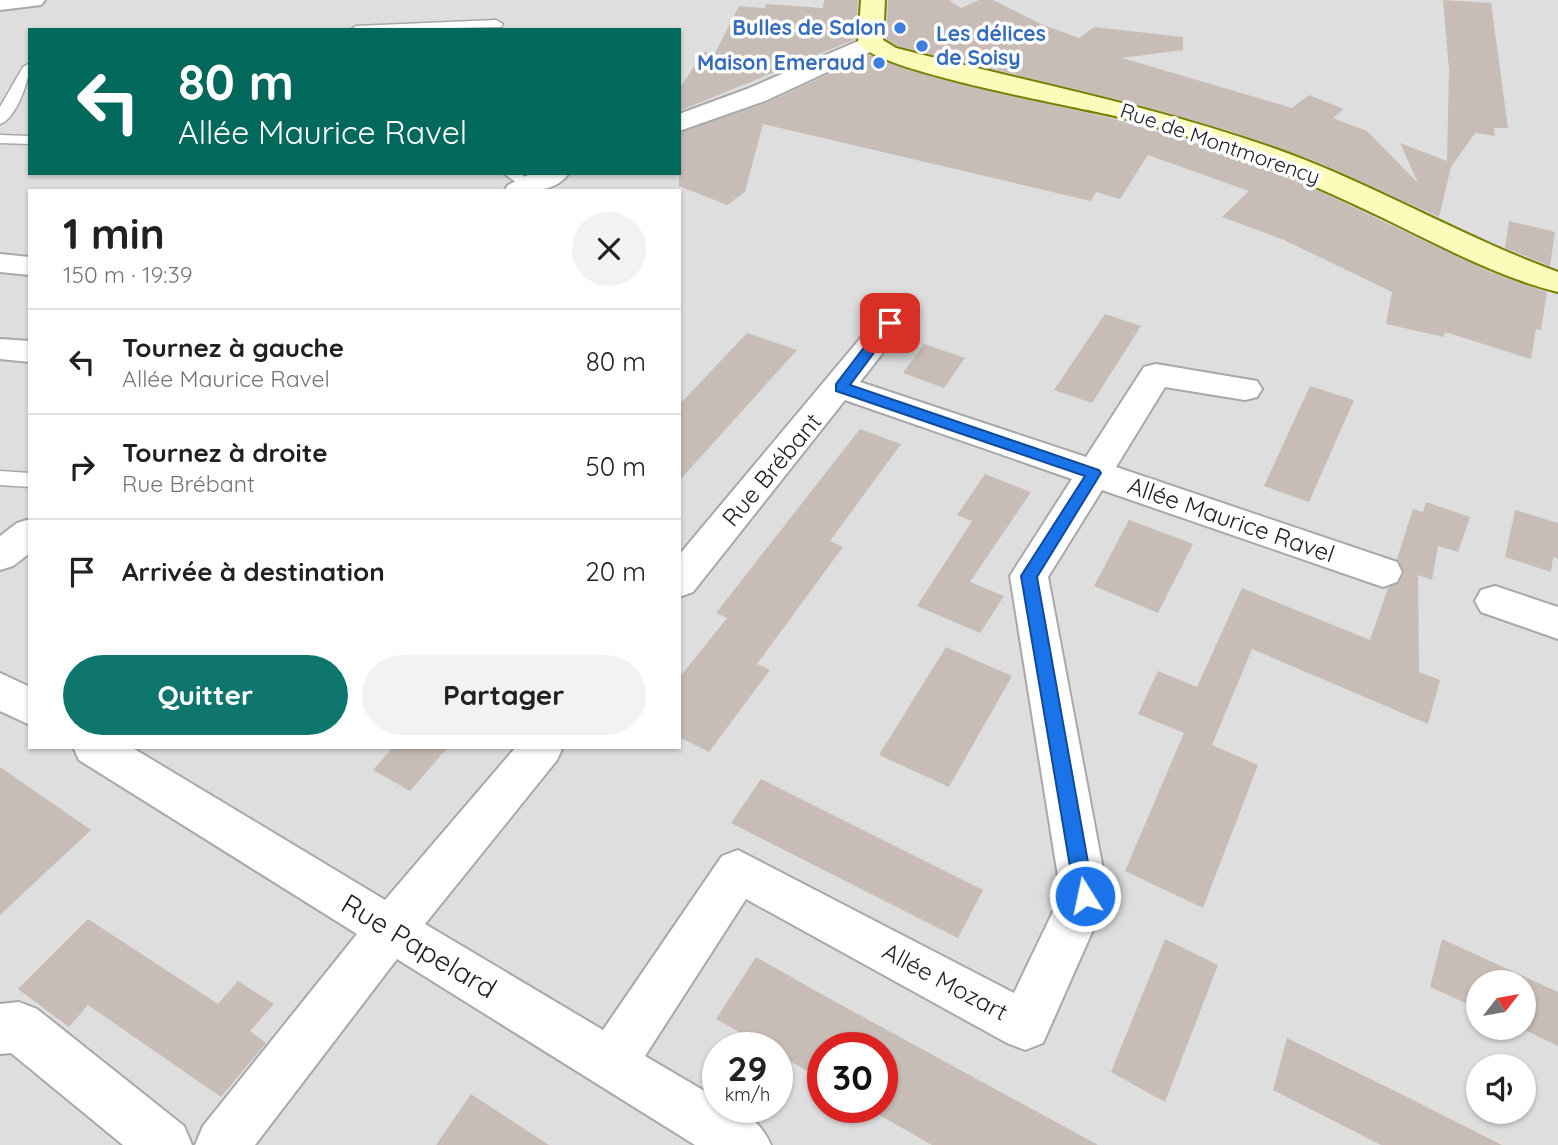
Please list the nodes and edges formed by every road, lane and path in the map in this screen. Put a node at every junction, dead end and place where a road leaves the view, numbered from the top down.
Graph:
1 (33, 0) edge
2 (873, 0) edge
3 (0, 3) edge
4 (496, 24) dead end
5 (403, 28) edge
6 (870, 43) junction
7 (28, 71) edge
8 (0, 120) edge
9 (681, 122) edge
10 (0, 139) edge
11 (28, 140) edge
12 (548, 175) edge
13 (519, 183) edge
14 (0, 263) edge
15 (28, 266) edge
16 (1558, 283) edge
17 (890, 323) dead end
18 (0, 349) edge
19 (28, 352) edge
20 (841, 387) junction
21 (1245, 389) dead end
22 (1094, 473) junction
23 (0, 478) edge
24 (28, 480) edge
25 (28, 535) edge
26 (0, 556) edge
27 (1383, 572) dead end
28 (681, 580) edge
29 (1495, 601) dead end
30 (1558, 623) edge
31 (0, 690) edge
32 (28, 707) edge
33 (97, 749) edge
34 (540, 749) edge
35 (391, 929) junction
36 (0, 1029) edge
37 (610, 1063) junction
38 (165, 1145) edge
39 (222, 1145) edge
40 (744, 1145) edge

1 - 3 street
2 - 6 street
4 - 5 lane
6 - 9 street
6 - 16 street, Rue de Montmorency
7 - 8 lane
10 - 11 lane
12 - 13 street
14 - 15 street
17 - 20 street, Rue Brébant
18 - 19 street
20 - 22 street, Allée Maurice Ravel
20 - 28 street, Rue Brébant
21 - 22 street, Allée Mozart
22 - 27 street, Allée Maurice Ravel
22 - 37 street, Allée Mozart
23 - 24 lane
25 - 26 street
29 - 30 street
31 - 32 street
33 - 35 street, Rue Papelard
34 - 35 street
35 - 37 street, Rue Papelard
35 - 39 street
36 - 38 street
37 - 40 street, Rue Papelard

